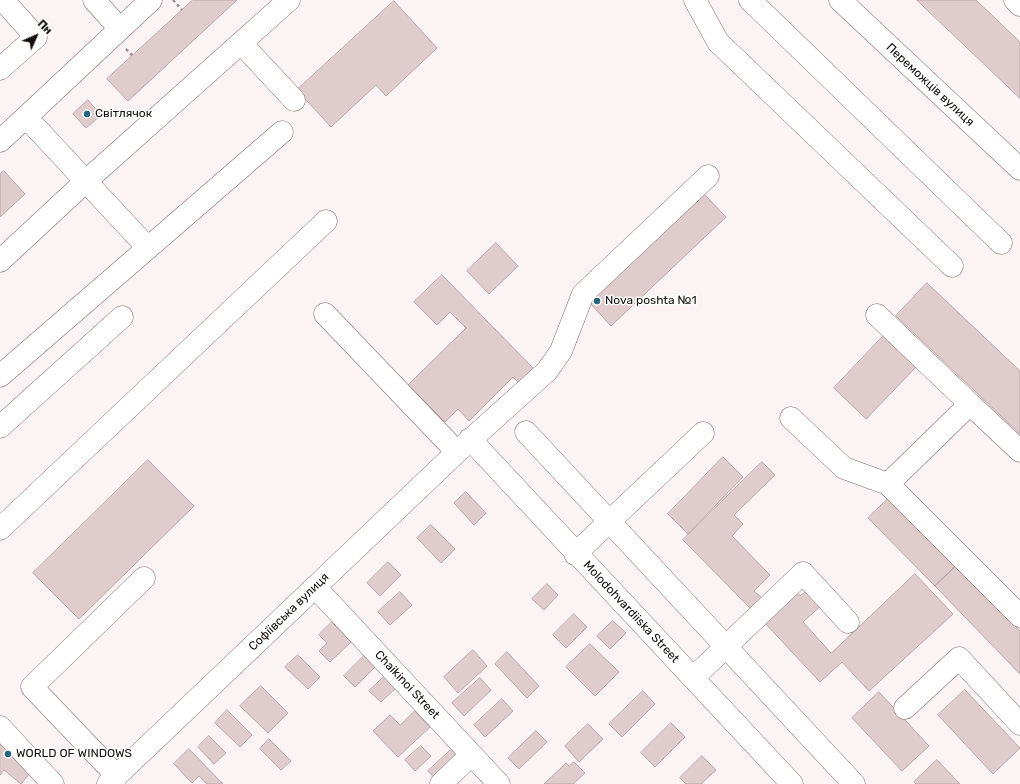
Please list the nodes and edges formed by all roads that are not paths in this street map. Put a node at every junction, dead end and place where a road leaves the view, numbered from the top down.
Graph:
1 (3, 0) edge
2 (94, 0) edge
3 (151, 0) edge
4 (289, 0) edge
5 (750, 0) edge
6 (840, 0) edge
7 (1015, 0) edge
8 (698, 1) edge
9 (1020, 5) edge
10 (120, 29) junction
11 (241, 43) junction
12 (0, 69) edge
13 (294, 100) dead end
14 (26, 117) junction
15 (282, 132) dead end
16 (0, 141) edge
17 (1020, 169) edge
18 (708, 176) dead end
19 (85, 182) junction
20 (326, 221) dead end
21 (1001, 243) dead end
22 (147, 247) junction
23 (0, 261) edge
24 (952, 266) dead end
25 (325, 314) dead end
26 (877, 315) dead end
27 (122, 317) dead end
28 (0, 376) edge
29 (970, 404) junction
30 (791, 418) dead end
31 (0, 427) edge
32 (526, 432) dead end
33 (703, 433) dead end
34 (463, 446) junction
35 (1020, 451) edge
36 (888, 484) junction
37 (610, 521) junction
38 (0, 529) edge
39 (575, 554) junction
40 (144, 578) dead end
41 (315, 587) junction
42 (1020, 616) edge
43 (848, 622) dead end
44 (726, 647) junction
45 (693, 678) junction
46 (905, 708) dead end
47 (1020, 724) edge
48 (0, 727) edge
49 (472, 755) junction
50 (112, 780) edge
51 (53, 784) edge
52 (441, 784) edge
53 (499, 784) edge
54 (792, 784) edge
55 (854, 784) edge

1 - 12 street
2 - 10 street
3 - 10 street
4 - 11 street
5 - 21 street
6 - 17 street, Переможців вулиця
7 - 9 street
8 - 24 street
10 - 14 street
11 - 13 street
11 - 19 street
14 - 16 street
14 - 19 street
15 - 22 street
18 - 34 street, Софіївська вулиця
19 - 22 street
19 - 23 street
20 - 38 street
22 - 28 street
25 - 34 street, Molodohvardiiska Street
26 - 29 street
27 - 31 street
29 - 35 street
29 - 36 street
30 - 36 street
32 - 37 street
33 - 37 street
34 - 39 street, Molodohvardiiska Street
34 - 41 street, Софіївська вулиця
36 - 42 street
37 - 39 street
37 - 44 street
39 - 45 street, Molodohvardiiska Street
40 - 50 street
41 - 49 street, Chaikinoi Street
41 - 50 street, Софіївська вулиця
43 - 44 street
44 - 45 street
44 - 55 street
45 - 54 street, Molodohvardiiska Street
46 - 47 street
48 - 51 street
49 - 52 street
49 - 53 street, Chaikinoi Street

